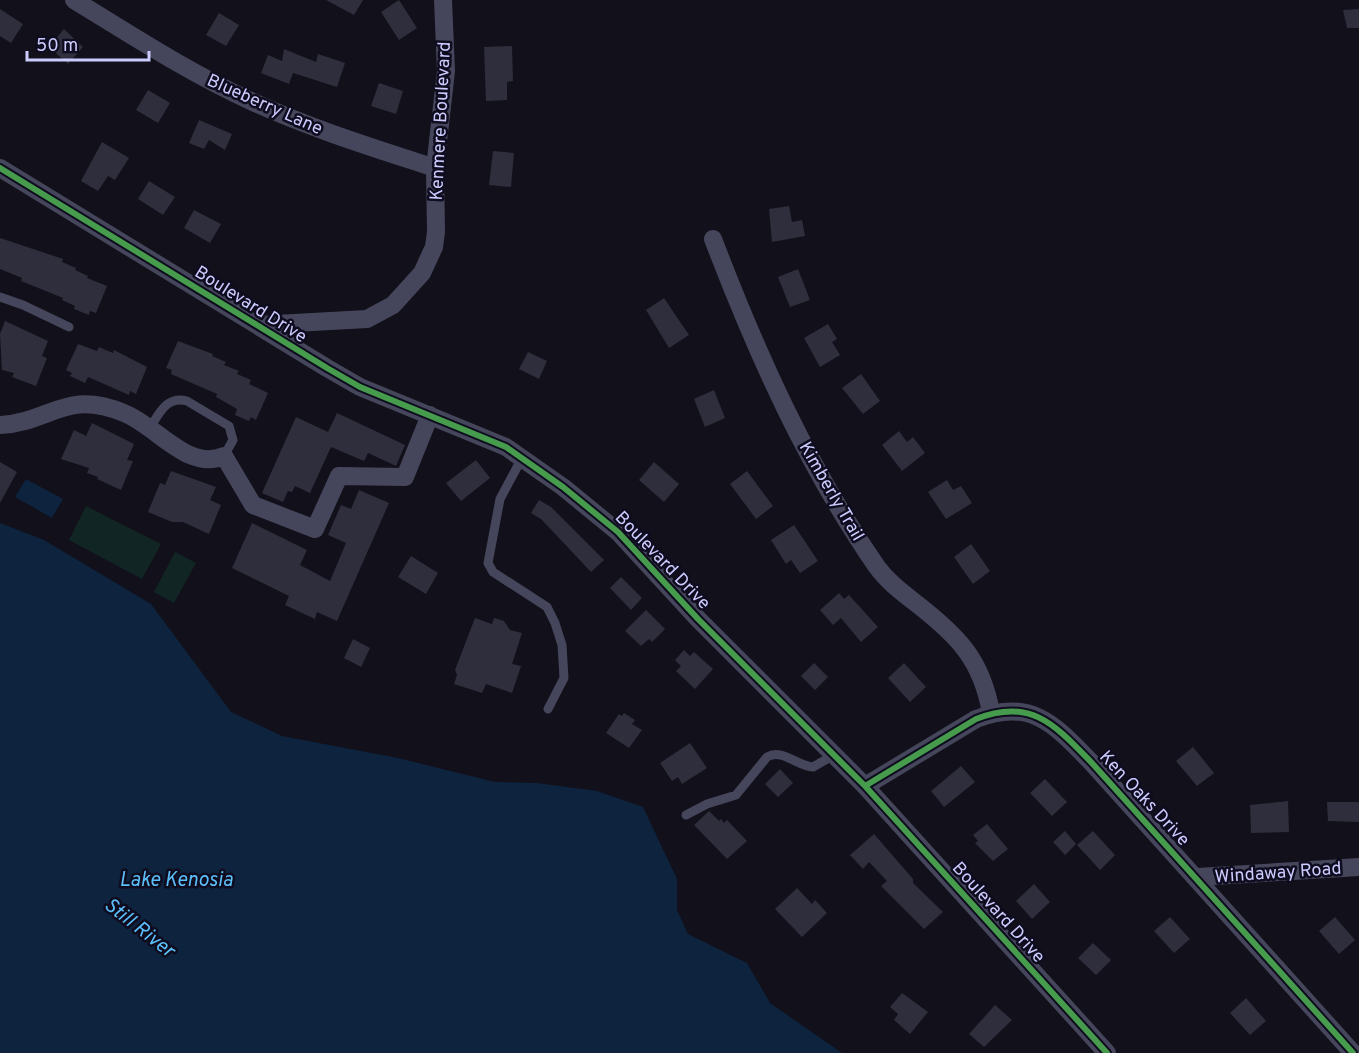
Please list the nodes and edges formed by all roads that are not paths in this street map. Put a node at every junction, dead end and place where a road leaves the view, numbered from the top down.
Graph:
1 (74, 0) edge
2 (443, 0) edge
3 (0, 168) edge
4 (435, 168) junction
5 (713, 239) dead end
6 (0, 297) edge
7 (258, 325) junction
8 (69, 327) dead end
9 (430, 416) junction
10 (0, 425) edge
11 (151, 426) junction
12 (224, 456) junction
13 (522, 458) junction
14 (548, 709) dead end
15 (991, 713) junction
16 (834, 755) junction
17 (865, 786) junction
18 (686, 815) dead end
19 (1359, 867) edge
20 (1198, 877) junction
21 (1107, 1053) edge
22 (1353, 1053) edge

1 - 4 street, Blueberry Lane
2 - 4 street, Kenmere Boulevard
3 - 7 street, Boulevard Drive
4 - 7 street, Kenmere Boulevard
5 - 15 street, Kimberly Trail
6 - 8 lane
7 - 9 street, Boulevard Drive
9 - 12 street
9 - 13 street, Boulevard Drive
10 - 11 street
11 - 12 street
11 - 12 lane
13 - 14 lane
13 - 16 street, Boulevard Drive
15 - 17 street, Ken Oaks Drive
15 - 20 street, Ken Oaks Drive
16 - 17 street, Boulevard Drive
16 - 18 lane
17 - 21 street, Boulevard Drive
19 - 20 street, Windaway Road
20 - 22 street, Ken Oaks Drive

